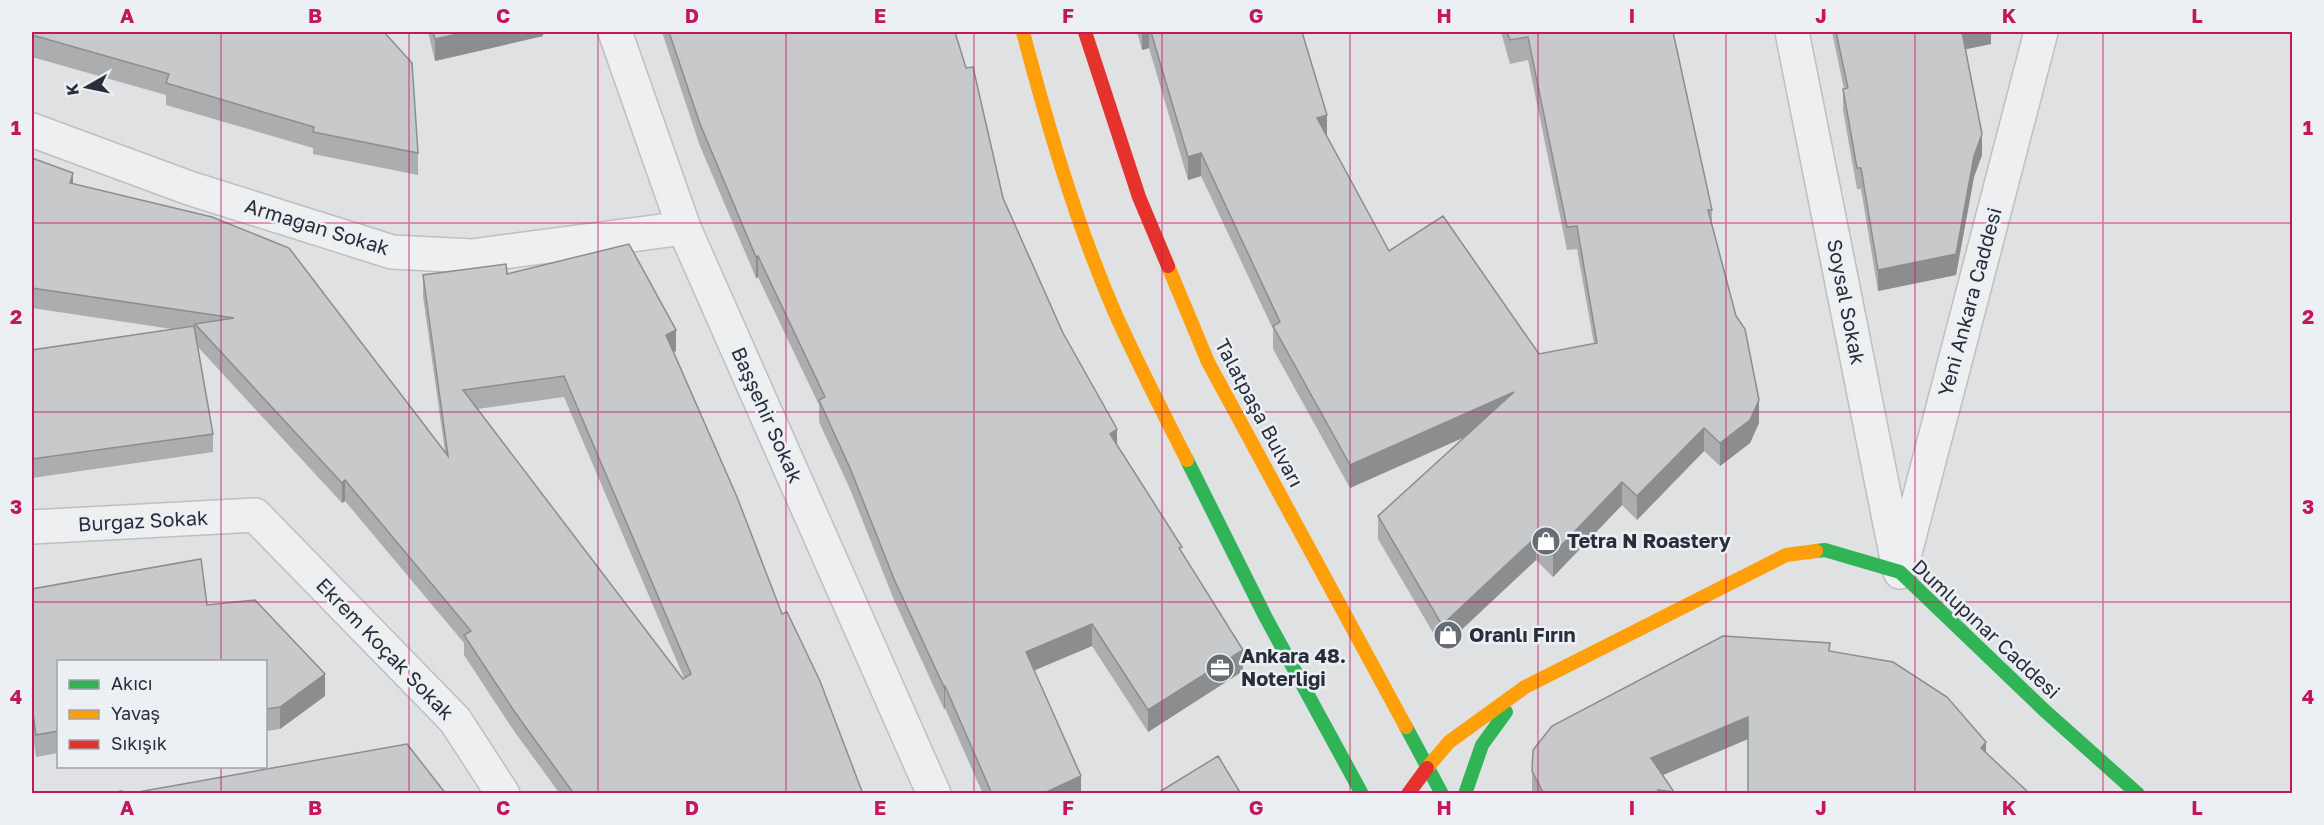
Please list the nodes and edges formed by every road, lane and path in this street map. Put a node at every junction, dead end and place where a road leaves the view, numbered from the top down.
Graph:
1 (615, 32) edge
2 (1023, 32) edge
3 (1085, 32) edge
4 (1792, 32) edge
5 (2041, 32) edge
6 (32, 130) edge
7 (684, 228) junction
8 (255, 515) joint
9 (32, 527) edge
10 (1900, 572) junction
11 (1525, 687) junction
12 (1427, 768) junction
13 (503, 794) edge
14 (934, 794) edge
15 (1362, 794) edge
16 (1408, 794) edge
17 (1442, 794) edge
18 (1465, 794) edge
19 (2138, 794) edge

1 - 7 street, Başşehir Sokak
2 - 15 main road
3 - 12 main road, Talatpaşa Bulvarı
4 - 10 street, Soysal Sokak
5 - 10 street, Yeni Ankara Caddesi
6 - 7 street, Armağan Sokak
7 - 14 street, Başşehir Sokak
8 - 9 street, Burgaz Sokak
8 - 13 street, Ekrem Koçak Sokak
10 - 11 main road, Dumlupınar Caddesi
10 - 19 main road, Dumlupınar Caddesi
11 - 12 main road, Dumlupınar Caddesi
11 - 18 main road, Dumlupınar Caddesi
12 - 16 main road, Dumlupınar Caddesi
12 - 17 main road, Talatpaşa Bulvarı

